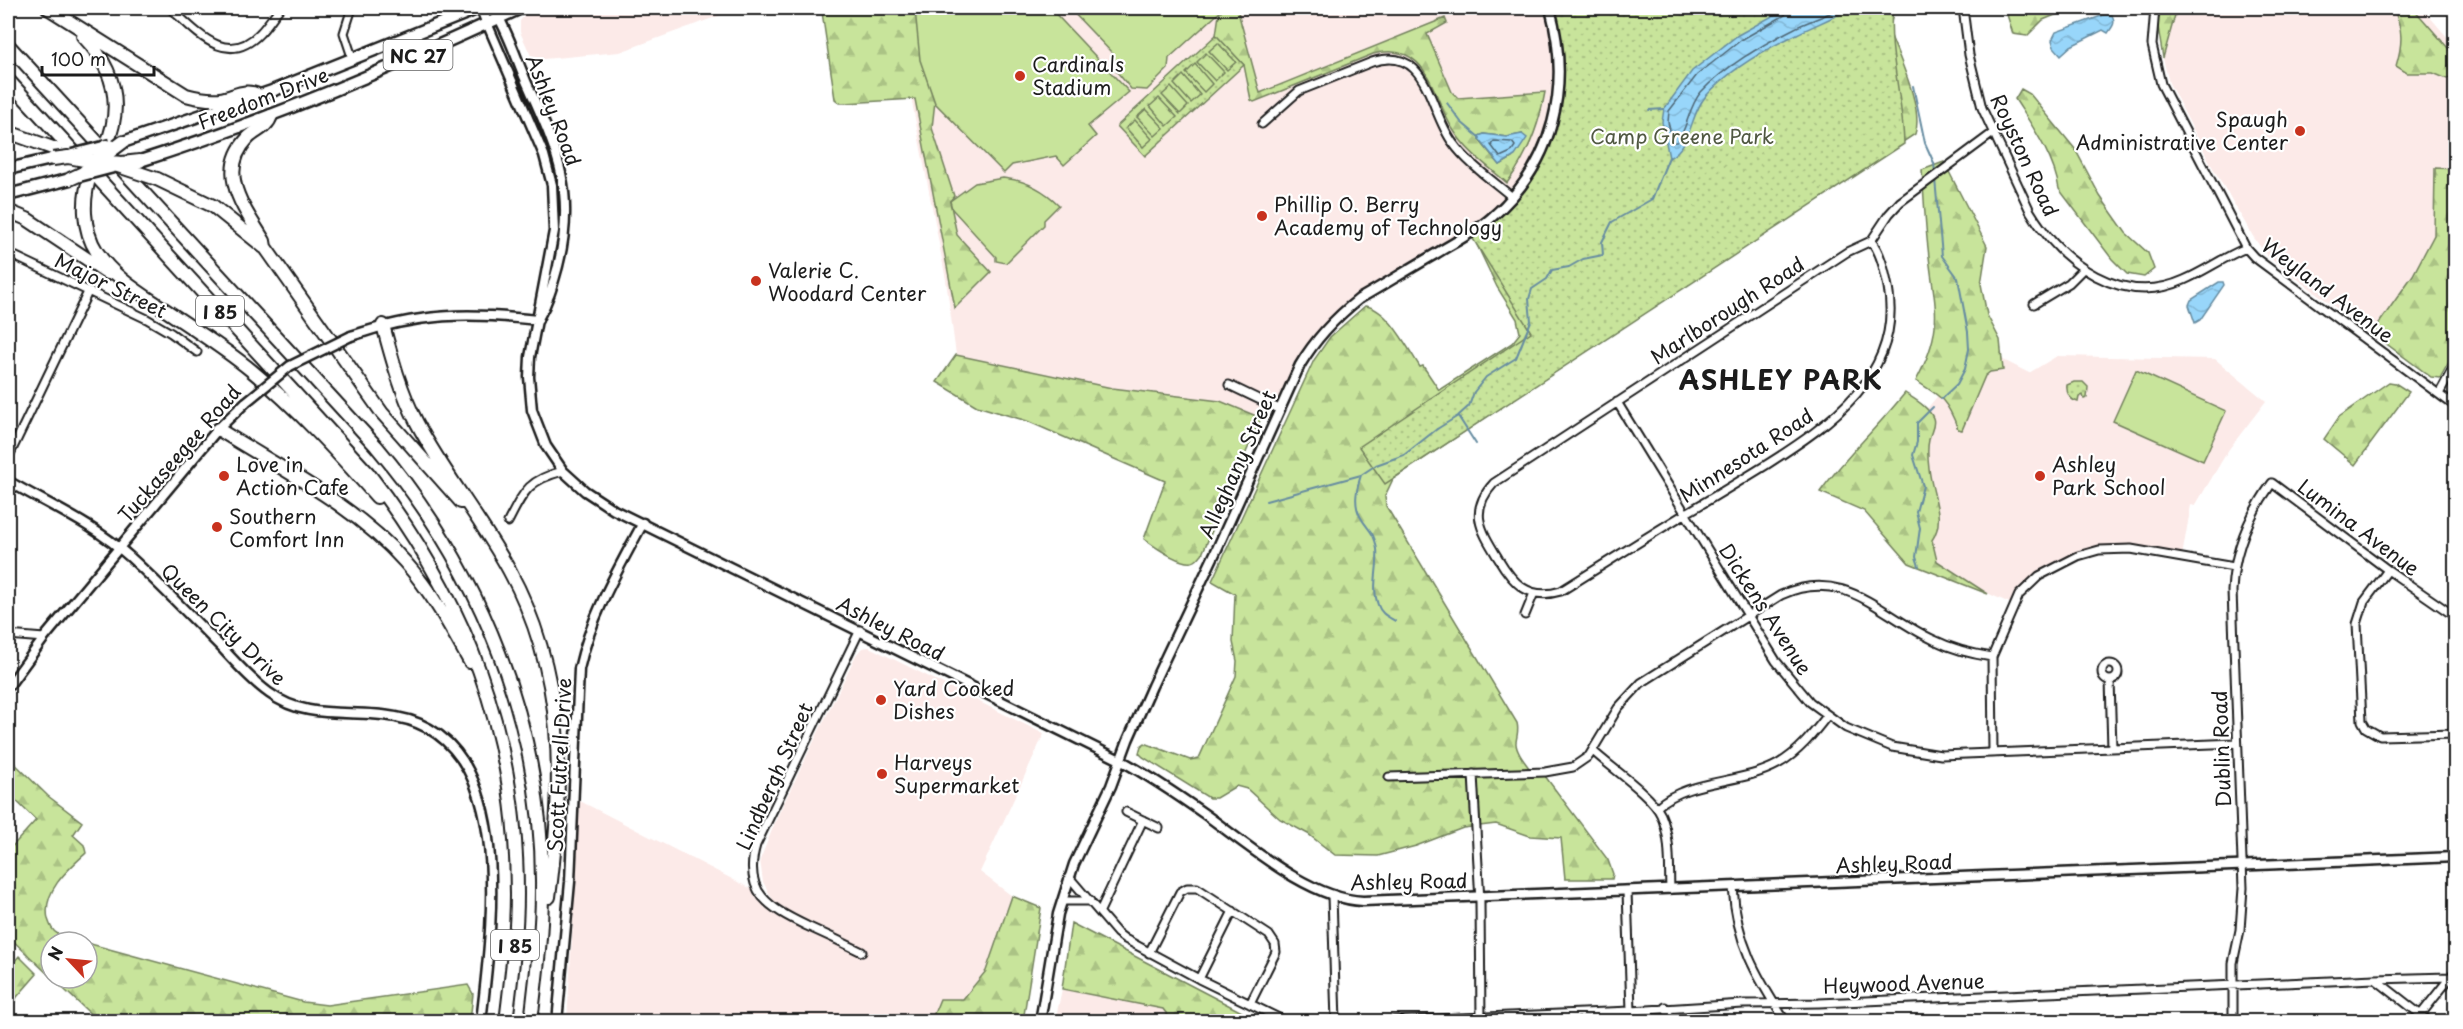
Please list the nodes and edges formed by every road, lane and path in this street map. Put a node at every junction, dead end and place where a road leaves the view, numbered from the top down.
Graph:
1 (48, 8) edge
2 (170, 8) edge
3 (280, 8) edge
4 (352, 8) edge
5 (480, 8) edge
6 (521, 8) edge
7 (1550, 8) edge
8 (1963, 8) edge
9 (2155, 8) edge
10 (497, 13) edge
11 (487, 23) junction
12 (72, 24) junction
13 (8, 45) edge
14 (353, 60) junction
15 (8, 80) edge
16 (258, 95) junction
17 (272, 116) junction
18 (1262, 124) dead end
19 (8, 132) edge
20 (1993, 133) junction
21 (123, 142) junction
22 (106, 146) junction
23 (72, 154) junction
24 (53, 159) junction
25 (140, 160) junction
26 (96, 164) junction
27 (118, 166) junction
28 (8, 169) edge
29 (70, 179) joint
30 (8, 195) edge
31 (1512, 197) junction
32 (8, 211) edge
33 (1872, 241) junction
34 (265, 247) junction
35 (2246, 248) junction
36 (8, 253) edge
37 (2083, 269) junction
38 (127, 284) junction
39 (88, 292) junction
40 (2034, 304) dead end
41 (538, 320) junction
42 (382, 325) junction
43 (197, 352) dead end
44 (2456, 363) edge
45 (1229, 385) dead end
46 (2439, 394) junction
47 (1617, 402) junction
48 (2456, 407) edge
49 (1279, 409) junction
50 (218, 429) junction
51 (8, 458) edge
52 (563, 471) junction
53 (8, 481) edge
54 (2272, 483) joint
55 (1686, 514) junction
56 (508, 522) dead end
57 (480, 523) junction
58 (643, 523) junction
59 (120, 548) junction
60 (423, 550) junction
61 (2234, 567) junction
62 (2388, 570) junction
63 (1534, 593) junction
64 (1525, 615) dead end
65 (1748, 616) junction
66 (2456, 617) edge
67 (860, 630) junction
68 (8, 635) edge
69 (44, 638) junction
70 (1992, 657) junction
71 (2110, 680) dead end
72 (8, 687) edge
73 (492, 706) junction
74 (1827, 716) junction
75 (2456, 734) edge
76 (2237, 743) junction
77 (2112, 748) junction
78 (1593, 751) junction
79 (1993, 753) junction
80 (1120, 760) junction
81 (1473, 774) junction
82 (1389, 777) dead end
83 (1657, 807) junction
84 (1126, 812) dead end
85 (1143, 820) junction
86 (1159, 828) dead end
87 (2456, 857) edge
88 (2242, 865) junction
89 (1069, 877) junction
90 (1733, 886) junction
91 (1670, 889) junction
92 (1627, 891) junction
93 (1332, 896) junction
94 (1480, 896) junction
95 (1062, 901) junction
96 (1090, 901) junction
97 (1100, 911) junction
98 (1233, 911) junction
99 (539, 948) junction
100 (862, 952) dead end
101 (1149, 953) junction
102 (2456, 970) edge
103 (2449, 977) junction
104 (1199, 979) junction
105 (2375, 979) junction
106 (2232, 985) junction
107 (1250, 1004) junction
108 (1774, 1004) junction
109 (1665, 1007) junction
110 (1631, 1011) junction
111 (2421, 1014) junction
112 (1482, 1019) edge
113 (481, 1022) edge
114 (506, 1022) edge
115 (531, 1022) edge
116 (557, 1022) edge
117 (1040, 1022) edge
118 (1287, 1022) edge
119 (1336, 1022) edge
120 (1366, 1022) edge
121 (1673, 1022) edge
122 (1786, 1022) edge
123 (2233, 1022) edge
124 (2415, 1022) edge
125 (2430, 1022) edge

1 - 12 highway
2 - 3 street
4 - 14 street
5 - 11 main road
5 - 14 main road, Freedom Drive / NC 27
6 - 10 main road, Freedom Drive / NC 27
7 - 31 street, Alleghany Street
8 - 20 street, Royston Road
9 - 35 street, Weyland Avenue
10 - 11 main road, Freedom Drive / NC 27
10 - 41 street, Ashley Road
11 - 17 main road, Freedom Drive / NC 27
11 - 41 street, Ashley Road
12 - 16 highway
12 - 22 highway
13 - 99 highway, I 85
14 - 16 main road, Freedom Drive / NC 27
15 - 60 highway, I 85
16 - 21 main road, Freedom Drive / NC 27
17 - 25 main road, Freedom Drive / NC 27
17 - 34 highway
18 - 31 street
19 - 23 highway
20 - 33 street
20 - 37 street, Royston Road
21 - 22 main road, Freedom Drive / NC 27, bridge
21 - 26 highway, bridge
22 - 23 main road, Freedom Drive / NC 27, bridge
22 - 26 highway, bridge
23 - 24 main road, Freedom Drive / NC 27, bridge
23 - 26 highway, bridge
24 - 26 highway, bridge
24 - 28 main road, Freedom Drive / NC 27
25 - 26 highway, bridge
25 - 27 main road, Freedom Drive / NC 27, bridge
26 - 27 highway, bridge
26 - 29 highway, bridge
26 - 38 highway
27 - 34 highway, bridge
29 - 30 main road
31 - 49 street, Alleghany Street
32 - 38 highway
33 - 47 street, Marlborough Road
33 - 55 street, Minnesota Road
34 - 57 highway
35 - 37 street, Royston Road
35 - 46 street, Weyland Avenue
36 - 39 street, Major Street
37 - 40 street
38 - 60 highway
39 - 43 street, Major Street
39 - 51 street
41 - 42 street, Tuckaseegee Road
41 - 52 street, Ashley Road
42 - 50 street, Tuckaseegee Road, bridge
42 - 57 highway
44 - 46 street
45 - 49 street
46 - 48 street, Weyland Avenue
47 - 55 street, Dickens Avenue
47 - 63 street, Marlborough Road
49 - 80 street, Alleghany Street
50 - 59 street, Tuckaseegee Road
50 - 73 highway
52 - 56 street
52 - 58 street, Ashley Road
53 - 59 street, Queen City Drive
54 - 61 street, Dublin Road
54 - 62 street, Lumina Avenue
55 - 63 street, Minnesota Road
55 - 65 street, Dickens Avenue
57 - 99 highway
58 - 67 street, Ashley Road
58 - 116 street, Scott Futrell Drive
59 - 69 street, Tuckaseegee Road
59 - 113 street, Queen City Drive
60 - 73 highway, I 85
61 - 70 street
61 - 76 street, Dublin Road
62 - 66 street, Lumina Avenue
62 - 75 street
63 - 64 street
65 - 70 street
65 - 74 street, Dickens Avenue
65 - 78 street
67 - 80 street, Ashley Road
67 - 100 street, Lindbergh Street
68 - 69 street
69 - 72 street, Tuckaseegee Road
70 - 79 street
71 - 77 street
73 - 114 highway, I 85
74 - 79 street, Dickens Avenue
74 - 83 street
76 - 77 street, Dickens Avenue
76 - 88 street, Dublin Road
77 - 79 street, Dickens Avenue
78 - 81 street
78 - 83 street
80 - 89 street, Alleghany Street
80 - 93 street, Ashley Road
81 - 82 street
81 - 94 street
83 - 91 street
84 - 85 street
85 - 86 street
85 - 97 street
87 - 88 street, Ashley Road
88 - 90 street, Ashley Road
88 - 106 street, Dublin Road
89 - 95 street, Alleghany Street
89 - 96 street
90 - 91 street, Ashley Road
90 - 108 street
91 - 92 street, Ashley Road
92 - 94 street, Ashley Road
92 - 110 street
93 - 94 street, Ashley Road
93 - 119 street
94 - 112 street
95 - 96 street
95 - 117 street, Alleghany Street
96 - 97 street
97 - 101 street
98 - 101 street
98 - 104 street
98 - 107 street
99 - 115 highway, I 85
101 - 104 street
102 - 103 street
103 - 105 street, Heywood Avenue
103 - 111 street
104 - 107 street
105 - 106 street, Heywood Avenue
105 - 111 street
106 - 108 street, Heywood Avenue
106 - 123 street, Dublin Road
107 - 118 street
108 - 109 street, Heywood Avenue
108 - 122 street
109 - 110 street, Heywood Avenue
109 - 121 street
110 - 112 street, Heywood Avenue
111 - 124 street
111 - 125 street
112 - 120 street, Heywood Avenue

